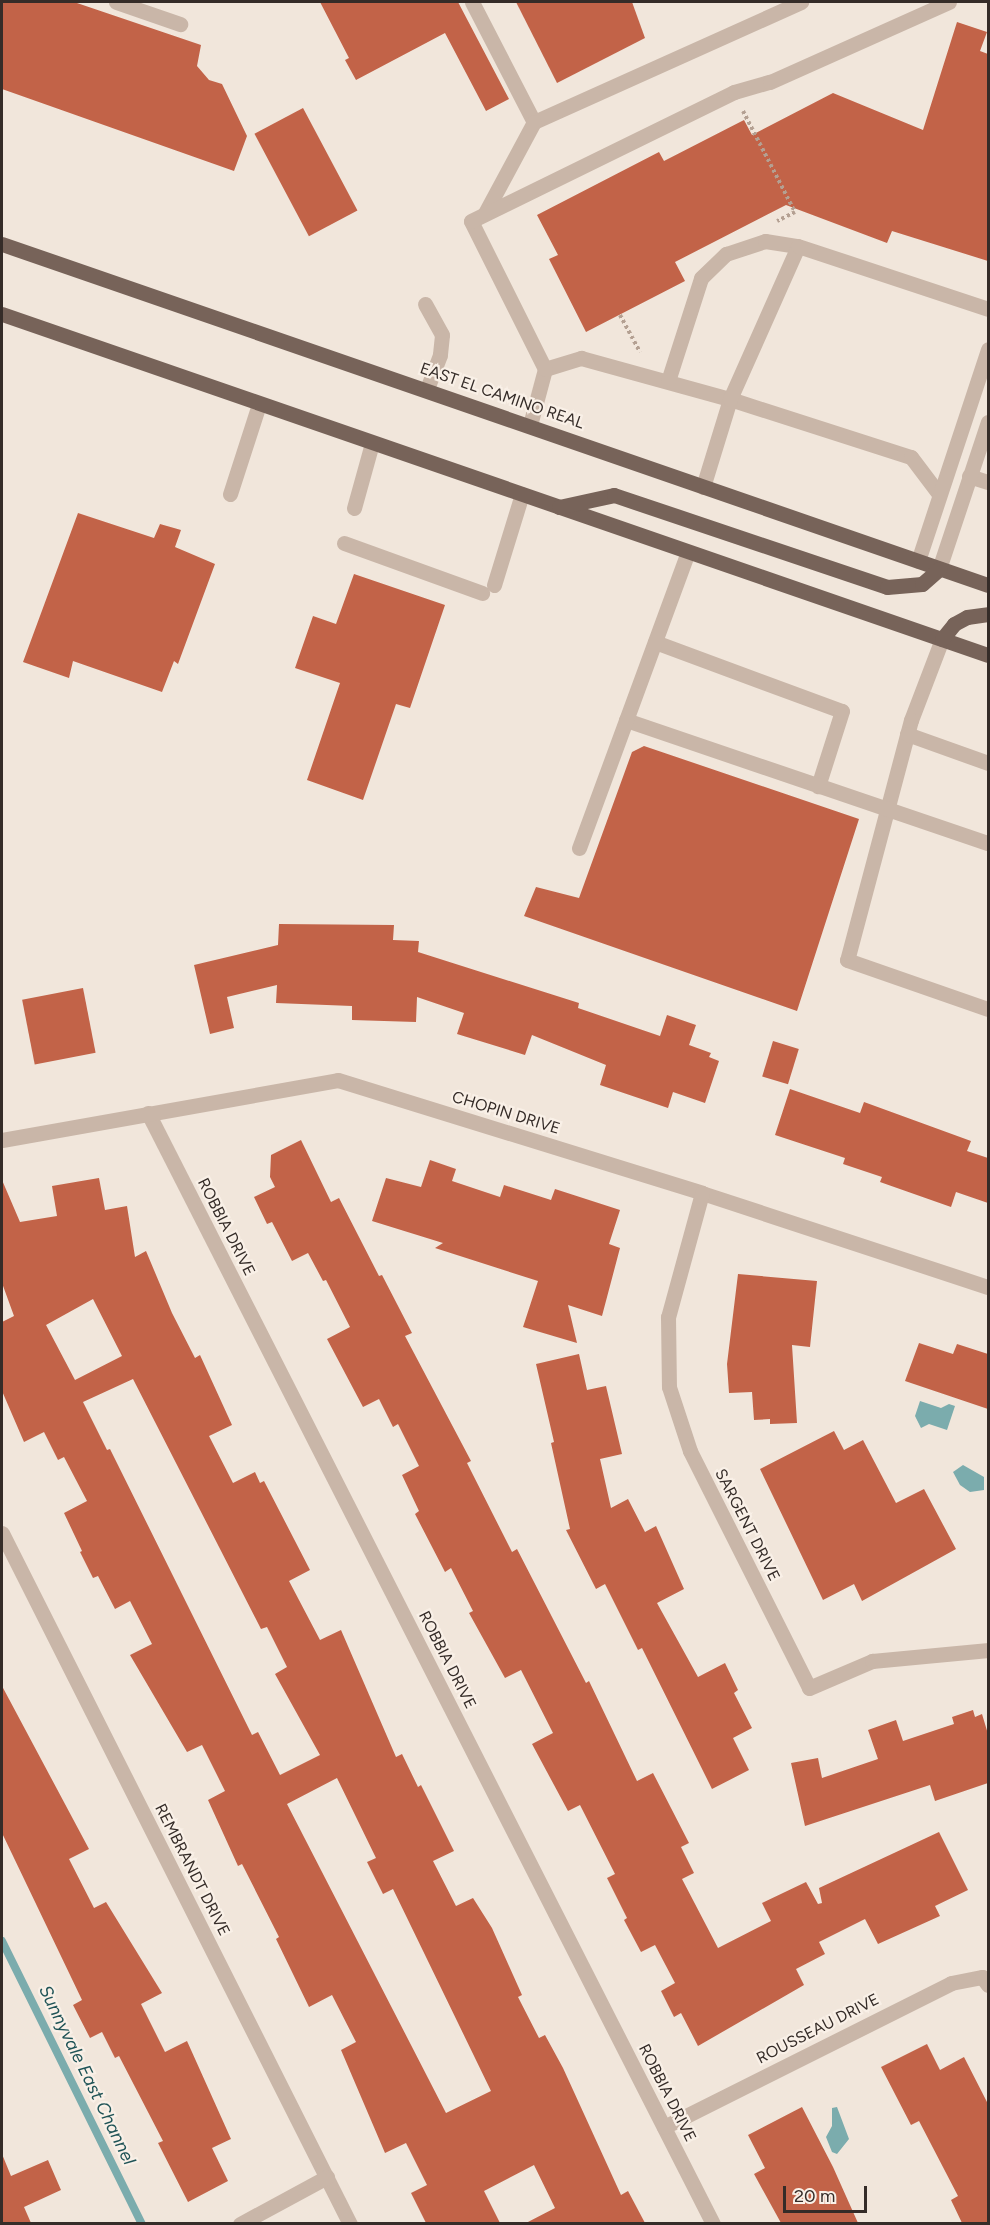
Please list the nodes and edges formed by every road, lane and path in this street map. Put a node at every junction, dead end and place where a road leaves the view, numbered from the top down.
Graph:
1 (116, 2) edge
2 (472, 2) edge
3 (801, 2) edge
4 (949, 2) edge
5 (180, 24) dead end
6 (740, 106) dead end
7 (534, 122) junction
8 (795, 212) dead end
9 (485, 213) junction
10 (2, 244) edge
11 (798, 246) junction
12 (425, 304) dead end
13 (988, 309) edge
14 (2, 314) edge
15 (620, 315) dead end
16 (988, 349) edge
17 (546, 369) junction
18 (639, 373) junction
19 (668, 381) junction
20 (427, 389) junction
21 (730, 399) junction
22 (260, 404) junction
23 (988, 422) edge
24 (530, 425) junction
25 (372, 443) junction
26 (969, 476) junction
27 (988, 482) edge
28 (703, 487) junction
29 (230, 494) dead end
30 (939, 494) junction
31 (522, 495) junction
32 (559, 507) junction
33 (354, 508) dead end
34 (344, 543) dead end
35 (688, 552) junction
36 (918, 561) junction
37 (939, 568) junction
38 (988, 585) edge
39 (988, 614) edge
40 (942, 639) junction
41 (655, 642) junction
42 (988, 655) edge
43 (626, 720) junction
44 (907, 734) junction
45 (988, 763) edge
46 (818, 786) junction
47 (887, 809) junction
48 (988, 843) edge
49 (579, 848) dead end
50 (988, 1009) edge
51 (148, 1113) junction
52 (2, 1140) edge
53 (702, 1193) junction
54 (988, 1287) edge
55 (2, 1533) edge
56 (988, 1650) edge
57 (988, 1985) edge
58 (664, 2127) junction
59 (327, 2177) junction
60 (240, 2223) edge
61 (350, 2223) edge
62 (713, 2223) edge

1 - 5 street
2 - 7 street
3 - 7 street
4 - 9 street
6 - 8 path
7 - 9 street
9 - 17 street
10 - 20 main road, EAST EL CAMINO REAL
11 - 13 street
11 - 19 street
11 - 21 street
12 - 20 street
14 - 22 main road
15 - 18 path
16 - 30 street
17 - 18 street
17 - 24 street
18 - 19 street
19 - 21 street
20 - 24 main road, EAST EL CAMINO REAL
21 - 28 street
21 - 30 street
22 - 25 main road
22 - 29 street
23 - 26 street
24 - 28 main road, EAST EL CAMINO REAL
25 - 31 main road
25 - 33 street
26 - 27 street
26 - 37 street
28 - 36 main road, EAST EL CAMINO REAL
30 - 36 street
31 - 32 main road
31 - 34 street
32 - 35 main road
32 - 37 main road
35 - 40 main road
35 - 41 street
36 - 37 main road, EAST EL CAMINO REAL
37 - 38 main road, EAST EL CAMINO REAL
39 - 40 main road
40 - 42 main road
40 - 44 street
41 - 43 street
41 - 46 street
43 - 46 street
43 - 49 street
44 - 45 street
44 - 47 street
46 - 47 street
47 - 48 street
47 - 50 street
51 - 52 street, CHOPIN DRIVE
51 - 53 street, CHOPIN DRIVE
51 - 58 street, ROBBIA DRIVE
53 - 54 street, CHOPIN DRIVE
53 - 56 street, SARGENT DRIVE
55 - 59 street, REMBRANDT DRIVE
57 - 58 street, ROUSSEAU DRIVE
58 - 62 street, ROBBIA DRIVE
59 - 60 street
59 - 61 street, REMBRANDT DRIVE

